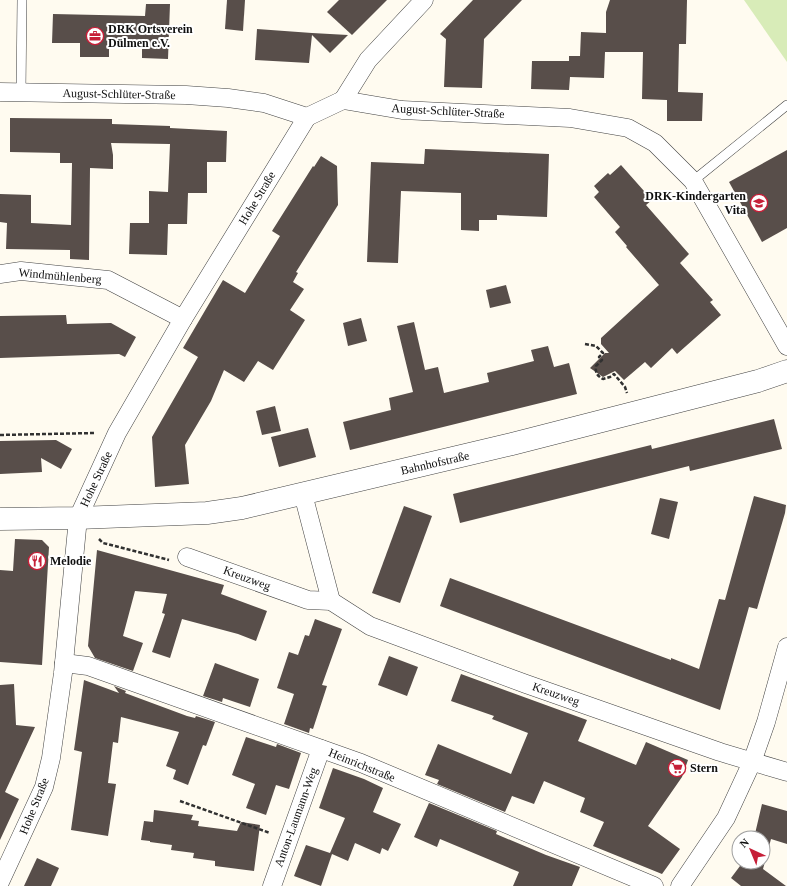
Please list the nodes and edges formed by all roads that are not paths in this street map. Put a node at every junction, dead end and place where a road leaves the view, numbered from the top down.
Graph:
1 (22, 0) edge
2 (424, 0) edge
3 (0, 92) edge
4 (21, 92) junction
5 (343, 100) junction
6 (787, 105) edge
7 (307, 117) junction
8 (693, 181) junction
9 (0, 274) edge
10 (183, 319) junction
11 (787, 346) edge
12 (787, 371) edge
13 (303, 494) junction
14 (78, 518) junction
15 (0, 520) edge
16 (187, 557) road end
17 (331, 600) junction
18 (787, 647) edge
19 (64, 663) junction
20 (321, 748) junction
21 (752, 762) junction
22 (787, 772) edge
23 (0, 882) edge
24 (272, 886) edge
25 (654, 886) edge
26 (680, 886) edge

1 - 4 lane
2 - 5 street
3 - 4 street, August-Schlüter-Straße
4 - 7 street, August-Schlüter-Straße
5 - 7 street
5 - 8 street, August-Schlüter-Straße
6 - 8 lane
7 - 10 street, Hohe Straße
8 - 11 street, August-Schlüter-Straße
9 - 10 street, Windmühlenberg
10 - 14 street, Hohe Straße
12 - 13 street, Bahnhofstraße
13 - 14 street, Bahnhofstraße
13 - 17 street
14 - 15 street
14 - 19 street, Hohe Straße
16 - 17 street, Kreuzweg
17 - 21 street, Kreuzweg
18 - 21 street
19 - 20 street, Heinrichstraße
19 - 23 street, Hohe Straße
20 - 24 street, Anton-Laumann-Weg
20 - 25 street, Heinrichstraße
21 - 22 street, Kreuzweg
21 - 26 street

